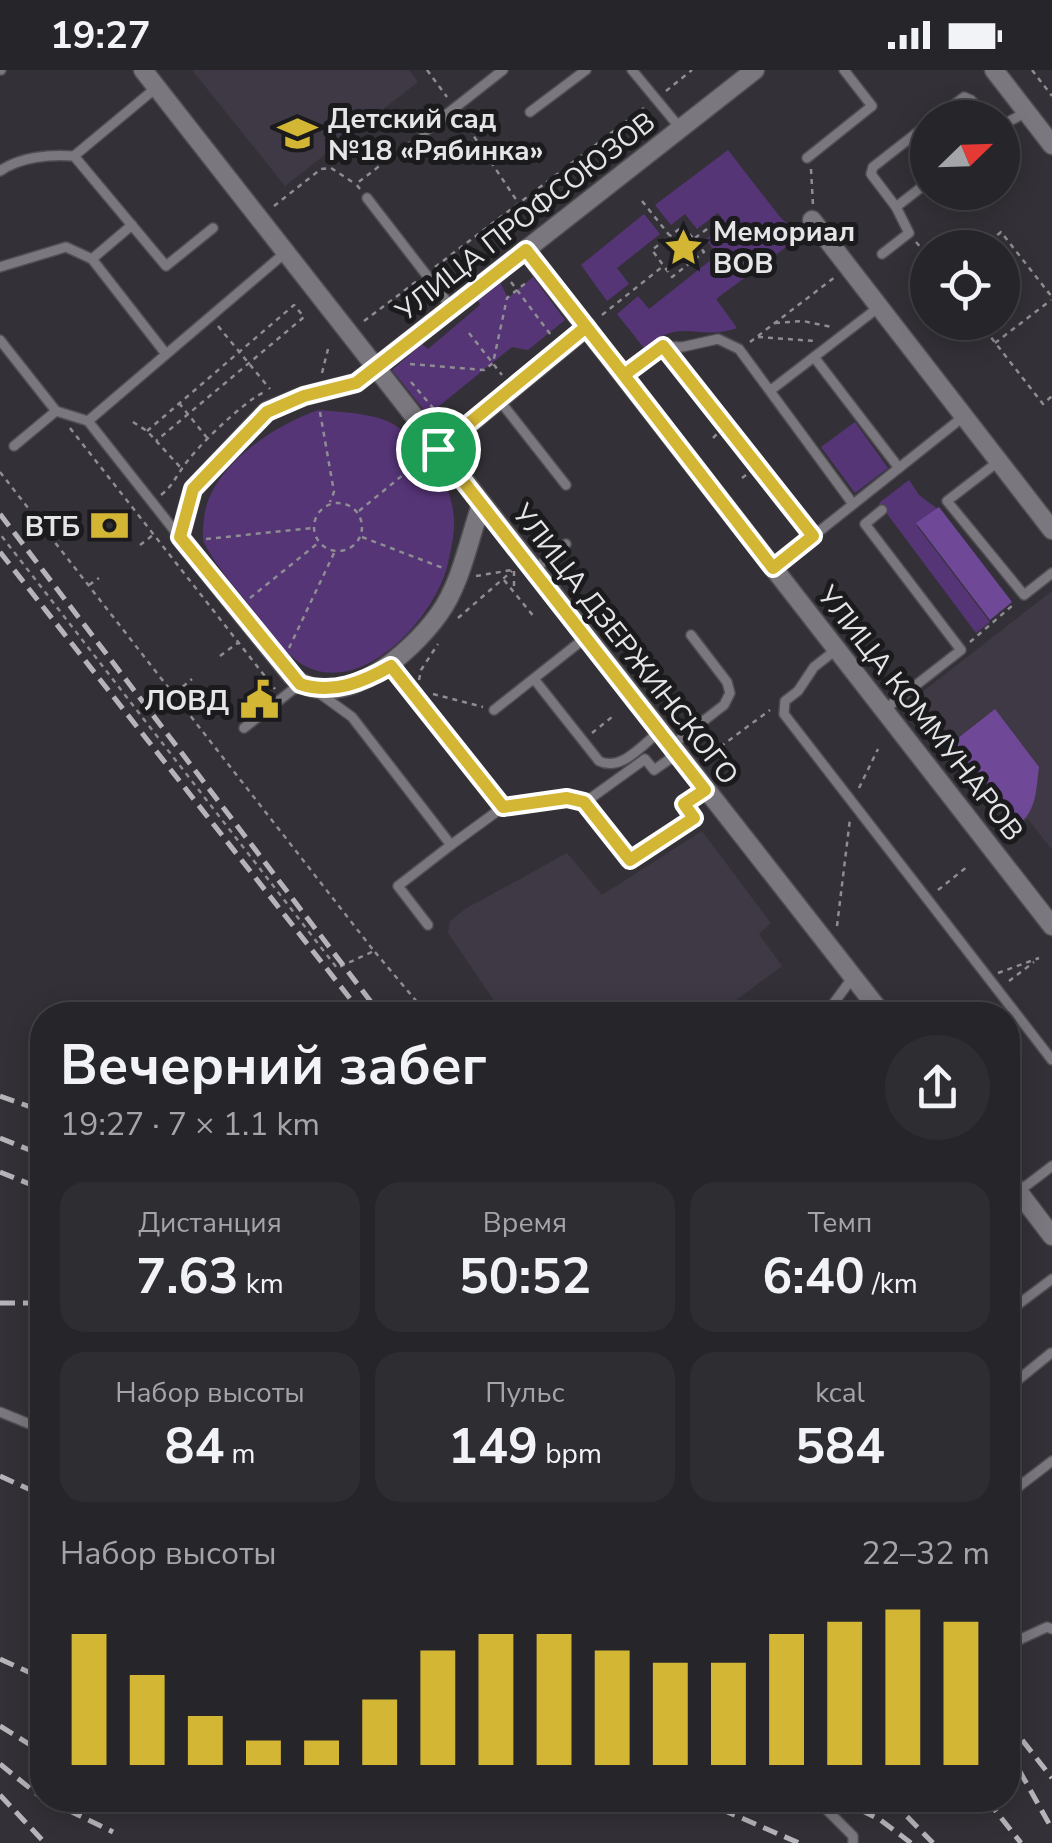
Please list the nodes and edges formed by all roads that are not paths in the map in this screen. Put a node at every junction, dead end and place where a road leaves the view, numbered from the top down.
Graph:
1 (144, 70) edge
2 (502, 70) edge
3 (586, 70) edge
4 (632, 70) edge
5 (755, 70) edge
6 (844, 70) edge
7 (994, 70) edge
8 (157, 87) junction
9 (530, 112) dead end
10 (1026, 112) junction
11 (1020, 115) edge
12 (680, 128) junction
13 (424, 132) road end
14 (910, 138) edge
15 (1052, 145) edge
16 (74, 156) junction
17 (806, 158) road end
18 (0, 171) edge
19 (910, 196) edge
20 (367, 198) road end
21 (896, 207) junction
22 (812, 220) road end
23 (132, 225) junction
24 (213, 228) dead end
25 (526, 250) junction
26 (286, 252) junction
27 (882, 254) dead end
28 (92, 259) junction
29 (0, 267) edge
30 (879, 307) junction
31 (452, 308) junction
32 (586, 327) junction
33 (0, 340) edge
34 (166, 354) junction
35 (814, 358) junction
36 (376, 368) junction
37 (624, 375) junction
38 (771, 390) junction
39 (506, 394) junction
40 (56, 411) junction
41 (964, 416) junction
42 (88, 421) junction
43 (14, 446) dead end
44 (433, 452) junction
45 (999, 461) junction
46 (899, 468) junction
47 (566, 485) dead end
48 (853, 504) junction
49 (481, 505) junction
50 (882, 510) dead end
51 (1052, 530) edge
52 (180, 537) junction
53 (566, 544) dead end
54 (773, 568) junction
55 (523, 570) junction
56 (1052, 572) edge
57 (691, 635) dead end
58 (586, 638) junction
59 (837, 649) junction
60 (391, 666) junction
61 (534, 679) junction
62 (306, 686) junction
63 (494, 710) road end
64 (884, 710) junction
65 (244, 728) dead end
66 (675, 746) junction
67 (705, 790) junction
68 (451, 845) junction
69 (428, 925) dead end
70 (1052, 926) edge
71 (853, 977) junction
72 (835, 1002) edge
73 (872, 1002) edge
74 (1007, 1002) edge
75 (1020, 1019) edge
76 (1052, 1060) edge
77 (1052, 1166) edge
78 (1020, 1182) edge
79 (1020, 1194) edge
80 (1052, 1236) edge
81 (1052, 1279) edge
82 (1020, 1303) edge
83 (1051, 1353) edge
84 (1020, 1378) edge
85 (0, 1412) edge
86 (30, 1424) edge
87 (1052, 1460) edge
88 (1020, 1486) edge
89 (1052, 1630) edge
90 (1020, 1639) edge
91 (829, 1812) edge
92 (852, 1843) edge

1 - 8 street, УЛИЦА ДЗЕРЖИНСКОГО
2 - 13 lane
3 - 9 lane
4 - 12 lane
5 - 12 street, УЛИЦА ПРОФСОЮЗОВ
6 - 17 lane
7 - 10 street
8 - 16 lane
8 - 26 street, УЛИЦА ДЗЕРЖИНСКОГО
10 - 11 lane
10 - 15 street
12 - 25 street, УЛИЦА ПРОФСОЮЗОВ
14 - 21 lane
16 - 18 lane
16 - 23 lane
19 - 21 lane
20 - 31 lane
21 - 27 lane
22 - 30 street
23 - 24 lane
23 - 28 lane
25 - 31 street, УЛИЦА ПРОФСОЮЗОВ
25 - 32 street, УЛИЦА КОММУНАРОВ
26 - 34 lane
26 - 36 street, УЛИЦА ДЗЕРЖИНСКОГО
28 - 29 lane
28 - 34 lane
30 - 35 lane
30 - 41 street
31 - 36 street, УЛИЦА ПРОФСОЮЗОВ
32 - 37 street, УЛИЦА КОММУНАРОВ
32 - 39 street
33 - 40 lane
34 - 42 lane
35 - 38 lane
35 - 46 lane
36 - 44 street, УЛИЦА ДЗЕРЖИНСКОГО
36 - 52 street, УЛИЦА ПРОФСОЮЗОВ
37 - 38 lane
37 - 54 street, УЛИЦА КОММУНАРОВ
38 - 48 lane
39 - 44 street
39 - 47 lane
40 - 42 lane
40 - 43 lane
41 - 45 street
41 - 46 lane
42 - 52 lane
44 - 49 street, УЛИЦА ДЗЕРЖИНСКОГО
45 - 51 street
45 - 56 lane
46 - 48 lane
48 - 54 lane
49 - 55 street, УЛИЦА ДЗЕРЖИНСКОГО
49 - 60 street
50 - 64 lane
52 - 62 street
53 - 55 lane
54 - 59 street, УЛИЦА КОММУНАРОВ
55 - 58 street, УЛИЦА ДЗЕРЖИНСКОГО
57 - 66 lane
58 - 61 lane
58 - 66 street, УЛИЦА ДЗЕРЖИНСКОГО
59 - 64 street, УЛИЦА КОММУНАРОВ
59 - 74 lane
60 - 62 street
60 - 68 lane
61 - 63 lane
61 - 66 lane
62 - 65 lane
62 - 68 lane
64 - 70 street, УЛИЦА КОММУНАРОВ
66 - 67 street, УЛИЦА ДЗЕРЖИНСКОГО
66 - 67 lane
67 - 71 street, УЛИЦА ДЗЕРЖИНСКОГО
68 - 69 lane
71 - 72 lane
71 - 73 street, УЛИЦА ДЗЕРЖИНСКОГО
75 - 76 lane
77 - 78 lane
79 - 80 street
81 - 82 lane
83 - 84 lane
85 - 86 lane
87 - 88 lane
89 - 90 lane
91 - 92 lane

